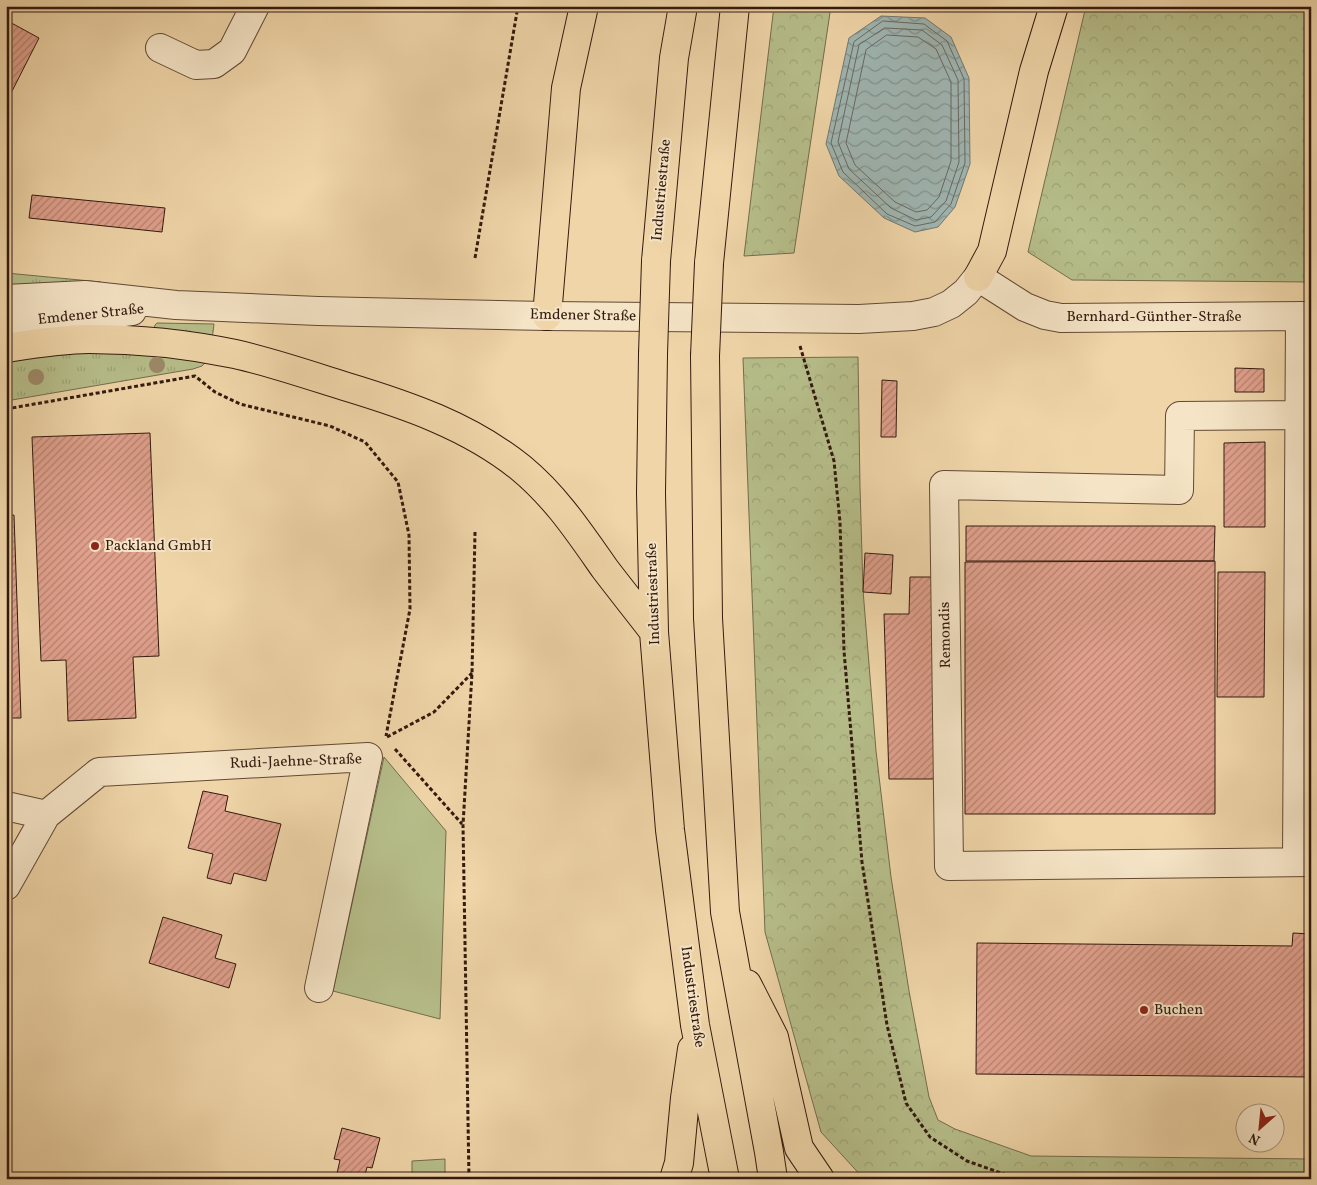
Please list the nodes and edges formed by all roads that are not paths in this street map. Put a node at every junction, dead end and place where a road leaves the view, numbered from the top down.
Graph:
1 (255, 6) edge
2 (584, 6) edge
3 (683, 6) edge
4 (735, 6) edge
5 (1036, 6) edge
6 (1054, 6) edge
7 (160, 48) dead end
8 (1034, 71) junction
9 (978, 278) junction
10 (6, 299) edge
11 (176, 305) junction
12 (547, 316) junction
13 (1305, 316) edge
14 (6, 325) edge
15 (6, 348) edge
16 (1300, 415) junction
17 (654, 632) junction
18 (6, 806) edge
19 (46, 815) junction
20 (1304, 862) edge
21 (6, 886) edge
22 (732, 956) junction
23 (319, 988) dead end
24 (695, 1025) junction
25 (674, 1179) edge
26 (724, 1179) edge
27 (773, 1179) edge
28 (820, 1179) edge

1 - 7 street
2 - 12 highway
3 - 17 highway, Industriestraße, bridge
4 - 22 highway, bridge
5 - 8 highway
6 - 8 highway
8 - 9 highway
9 - 12 street, Emdener Straße
9 - 13 street, Bernhard-Günther-Straße
10 - 11 street, Emdener Straße
11 - 12 street, Emdener Straße
11 - 14 street, Emdener Straße
13 - 16 street, Remondis
15 - 17 highway
16 - 20 street, Remondis
16 - 20 street, Remondis
17 - 24 highway, Industriestraße
18 - 19 street
19 - 21 street
19 - 23 street, Rudi-Jaehne-Straße
22 - 27 highway
22 - 28 highway
24 - 25 highway
24 - 26 highway, Industriestraße

